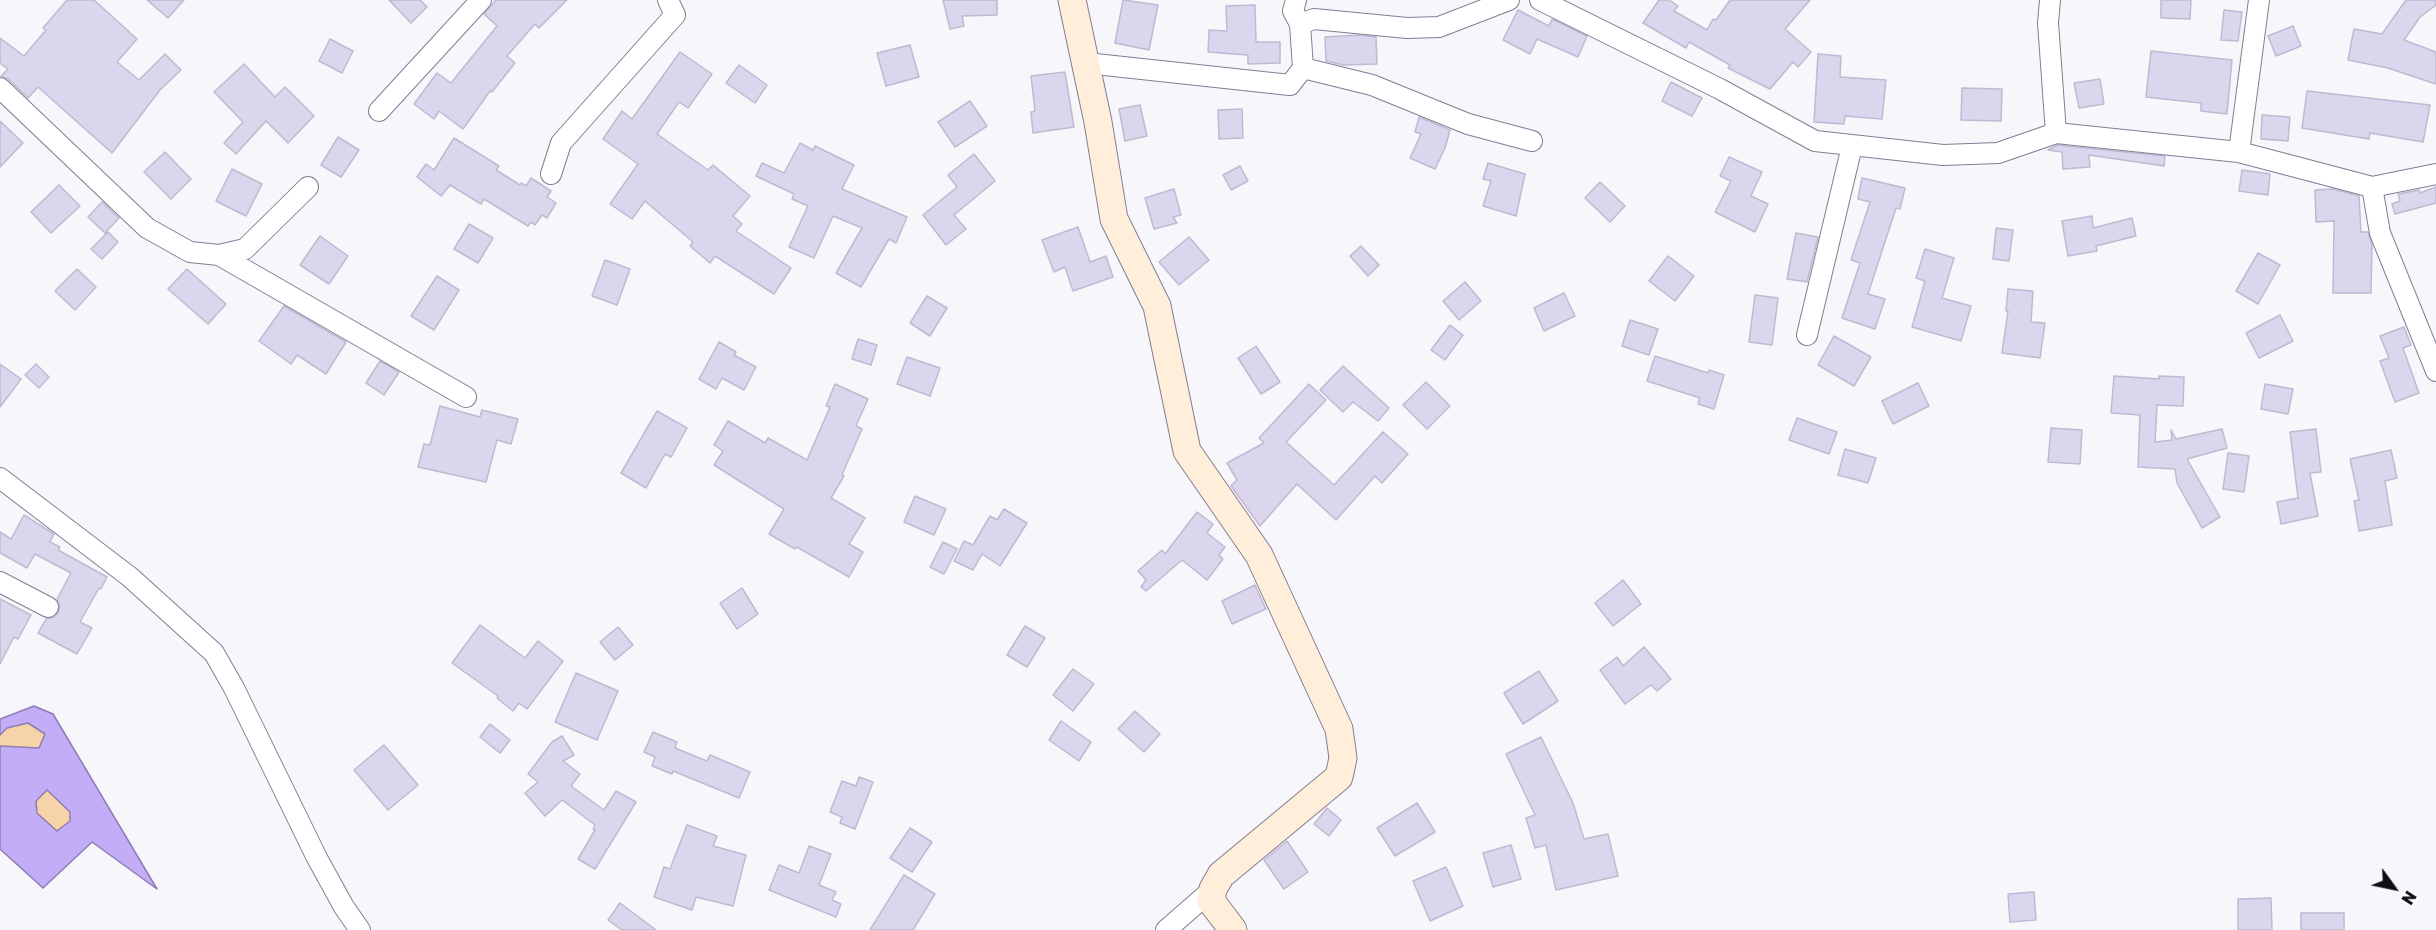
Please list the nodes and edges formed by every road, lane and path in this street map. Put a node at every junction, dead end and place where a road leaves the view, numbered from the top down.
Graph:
1 (481, 0) edge
2 (668, 0) edge
3 (1072, 0) edge
4 (1296, 0) edge
5 (1509, 0) edge
6 (1540, 0) edge
7 (2050, 0) edge
8 (2259, 0) edge
9 (1300, 24) junction
10 (1086, 63) junction
11 (1303, 68) junction
12 (0, 88) edge
13 (379, 111) dead end
14 (2056, 133) junction
15 (1532, 141) dead end
16 (1852, 146) junction
17 (2239, 152) junction
18 (551, 174) dead end
19 (2436, 174) edge
20 (308, 187) dead end
21 (2372, 187) junction
22 (219, 255) junction
23 (1807, 335) dead end
24 (2436, 371) edge
25 (466, 397) dead end
26 (0, 478) edge
27 (0, 582) edge
28 (48, 607) dead end
29 (1213, 889) junction
30 (360, 930) edge
31 (1166, 930) edge
32 (1233, 930) edge

1 - 13 street
2 - 18 street
3 - 10 street
4 - 9 street
5 - 9 street
6 - 16 street
7 - 14 street
8 - 17 street
9 - 11 street
10 - 11 street
10 - 29 street
11 - 15 street
12 - 22 street
14 - 16 street
14 - 17 street
16 - 23 street
17 - 21 street
19 - 21 street
20 - 22 street
21 - 24 street
22 - 25 street
26 - 30 street
27 - 28 street
29 - 31 street
29 - 32 street

